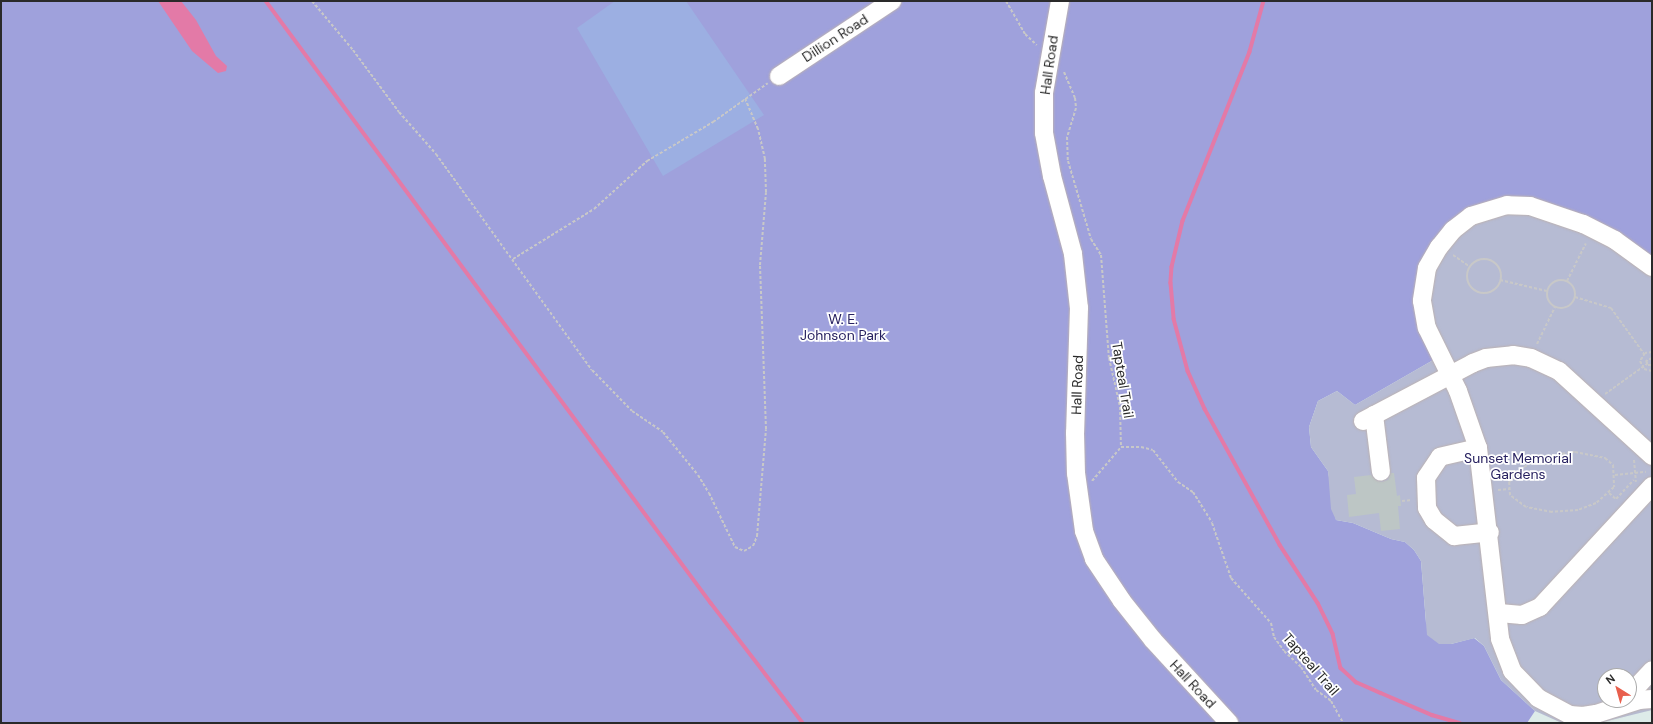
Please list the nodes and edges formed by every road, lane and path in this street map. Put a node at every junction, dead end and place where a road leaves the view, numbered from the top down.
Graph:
1 (312, 1) edge
2 (892, 1) edge
3 (1006, 1) edge
4 (1060, 1) edge
5 (1050, 57) junction
6 (779, 76) joint
7 (745, 99) junction
8 (1592, 230) junction
9 (1441, 246) junction
10 (513, 259) junction
11 (1470, 267) junction
12 (1652, 267) edge
13 (1500, 280) junction
14 (1567, 282) junction
15 (1548, 291) junction
16 (1575, 297) junction
17 (1556, 307) junction
18 (1537, 344) dead end
19 (1652, 352) edge
20 (1644, 354) junction
21 (1652, 358) edge
22 (1647, 364) junction
23 (1652, 365) edge
24 (1642, 367) junction
25 (1652, 371) edge
26 (1450, 374) junction
27 (1594, 402) junction
28 (1121, 447) junction
29 (1478, 448) junction
30 (1381, 472) dead end
31 (1646, 472) edge
32 (1633, 473) junction
33 (1615, 475) junction
34 (1609, 493) junction
35 (1079, 496) junction
36 (1490, 532) junction
37 (1499, 613) junction
38 (1652, 670) edge
39 (1637, 686) edge
40 (1652, 699) edge
41 (1637, 700) edge
42 (1604, 708) edge
43 (1229, 723) edge
44 (1343, 723) edge

1 - 10 path
2 - 6 lane, Dillion Road
3 - 5 path, Tapteal Trail
4 - 5 lane, Hall Road
5 - 28 path, Tapteal Trail
5 - 35 lane, Hall Road
6 - 7 path
7 - 10 path
7 - 10 path
8 - 9 lane
8 - 12 lane
8 - 14 path
9 - 11 path
9 - 26 lane
11 - 13 path
11 - 13 path
13 - 15 path
14 - 15 path
14 - 16 path
15 - 17 path
16 - 17 path
16 - 20 path
17 - 18 path
19 - 20 path
20 - 24 path
21 - 22 path
22 - 23 path
22 - 24 path
24 - 25 path
24 - 27 path
26 - 27 lane
26 - 29 lane
26 - 30 lane
27 - 31 lane
28 - 35 path
28 - 44 path, Tapteal Trail
29 - 36 lane
29 - 36 lane
31 - 32 path
31 - 32 path
31 - 32 path
31 - 34 path
31 - 37 lane
32 - 33 path
33 - 34 path
33 - 34 path
35 - 43 lane, Hall Road
36 - 37 lane
37 - 42 lane
38 - 39 lane
40 - 41 lane

